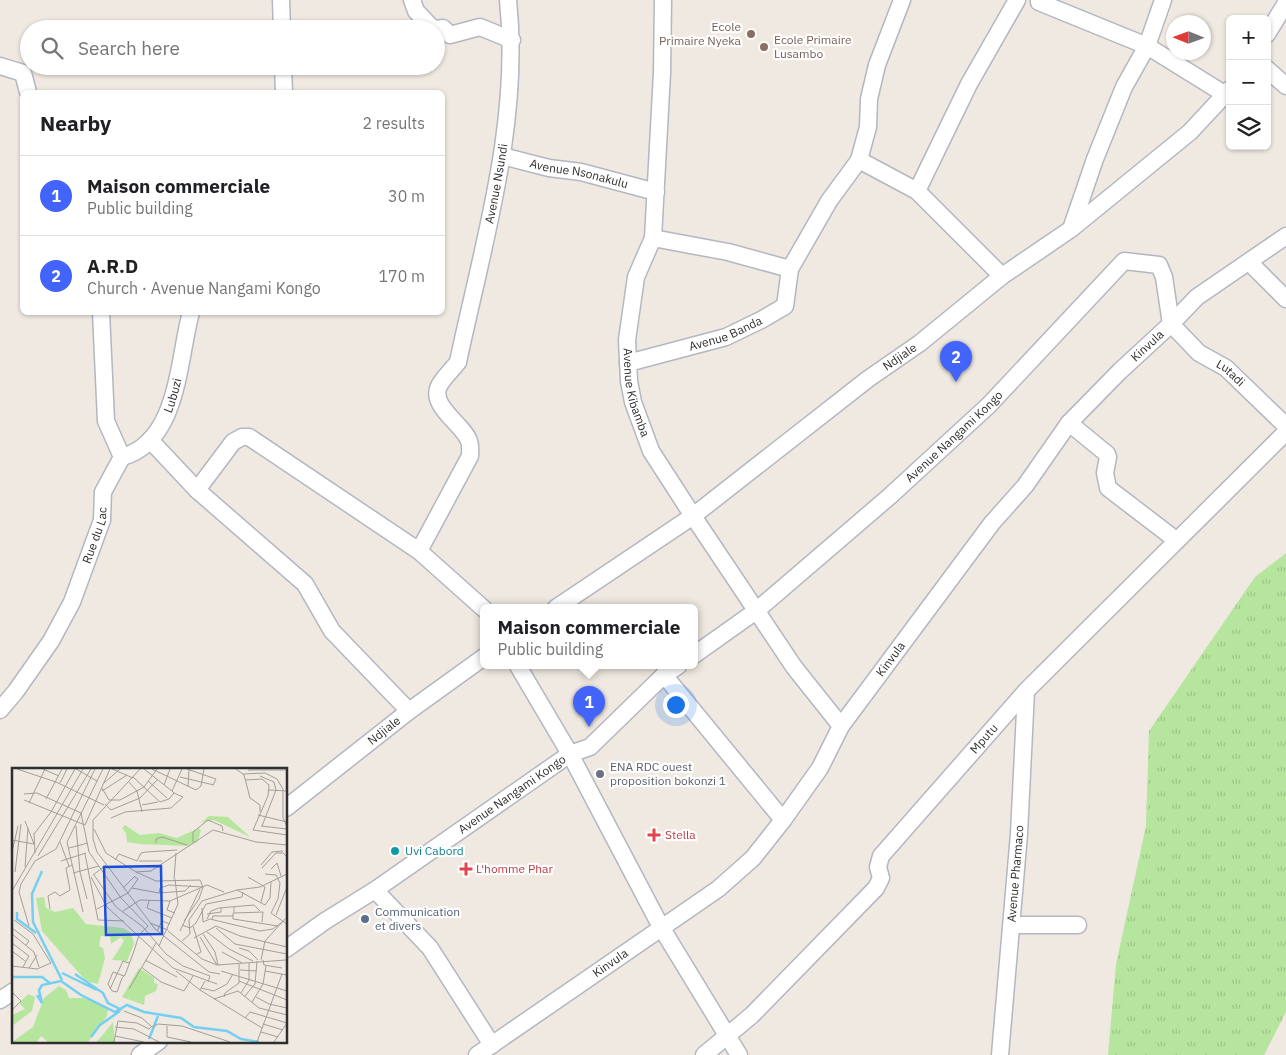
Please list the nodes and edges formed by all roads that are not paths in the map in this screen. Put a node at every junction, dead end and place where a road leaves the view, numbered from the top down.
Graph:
1 (281, 0) edge
2 (412, 0) edge
3 (508, 0) edge
4 (662, 0) edge
5 (902, 0) edge
6 (1017, 0) edge
7 (1163, 0) edge
8 (1037, 1) edge
9 (1286, 2) edge
10 (282, 20) edge
11 (421, 20) edge
12 (1271, 27) edge
13 (445, 30) edge
14 (512, 40) junction
15 (1146, 46) junction
16 (0, 66) edge
17 (20, 72) edge
18 (1271, 73) edge
19 (24, 75) edge
20 (283, 75) edge
21 (1286, 86) edge
22 (27, 90) edge
23 (284, 90) edge
24 (1226, 91) edge
25 (1226, 94) edge
26 (502, 156) junction
27 (859, 160) junction
28 (917, 191) junction
29 (656, 192) junction
30 (1071, 228) junction
31 (1286, 236) edge
32 (653, 238) junction
33 (1249, 262) junction
34 (790, 269) junction
35 (1002, 276) junction
36 (1286, 298) edge
37 (101, 315) edge
38 (190, 315) edge
39 (1171, 324) junction
40 (628, 363) junction
41 (1070, 423) junction
42 (1286, 426) edge
43 (1286, 432) edge
44 (150, 440) junction
45 (122, 457) junction
46 (197, 490) junction
47 (693, 516) junction
48 (1176, 540) junction
49 (419, 551) junction
50 (562, 604) edge
51 (480, 605) edge
52 (756, 611) junction
53 (698, 652) edge
54 (480, 660) edge
55 (520, 669) edge
56 (674, 669) edge
57 (664, 676) junction
58 (1026, 691) junction
59 (0, 710) edge
60 (409, 711) junction
61 (841, 726) junction
62 (570, 754) junction
63 (288, 806) edge
64 (783, 820) junction
65 (375, 890) junction
66 (1078, 924) dead end
67 (1012, 925) junction
68 (661, 927) junction
69 (288, 947) edge
70 (12, 992) edge
71 (0, 1000) edge
72 (727, 1037) junction
73 (157, 1042) edge
74 (492, 1046) junction
75 (140, 1055) edge
76 (477, 1055) edge
77 (704, 1055) edge
78 (739, 1055) edge
79 (1000, 1055) edge

1 - 10 street
2 - 11 street
3 - 14 street, Avenue Nsundi
4 - 29 street, Avenue Kibamba
5 - 27 street
6 - 28 street
7 - 15 street
8 - 15 street
9 - 12 street
13 - 14 street
14 - 26 street, Avenue Nsundi
15 - 24 street
15 - 30 street
16 - 17 street
18 - 21 street
19 - 22 street
20 - 23 street
25 - 30 street, Ndjiale
26 - 29 street, Avenue Nsonakulu
26 - 49 street, Avenue Nsundi
27 - 28 street
27 - 34 street
28 - 35 street
29 - 32 street, Avenue Kibamba
30 - 35 street, Ndjiale
31 - 33 street, Kinvula
32 - 34 street
32 - 40 street, Avenue Kibamba
33 - 36 street
33 - 39 street, Kinvula
34 - 40 street, Avenue Banda
35 - 47 street, Ndjiale
37 - 45 street
38 - 44 street, Lubuzi
39 - 41 street, Kinvula
39 - 42 street, Lutadi
39 - 52 street, Avenue Nangami Kongo
40 - 47 street, Avenue Kibamba
41 - 48 street
41 - 61 street, Kinvula
43 - 48 street, Mputu
44 - 45 street, Lubuzi
44 - 46 street
45 - 59 street, Rue du Lac
46 - 49 street
46 - 60 street
47 - 50 street, Ndjiale
47 - 52 street, Avenue Kibamba
48 - 58 street, Mputu
49 - 51 street
52 - 53 street, Avenue Nangami Kongo
52 - 61 street, Avenue Kibamba
54 - 60 street, Ndjiale
55 - 62 street
56 - 57 street, Avenue Nangami Kongo
57 - 62 street, Avenue Nangami Kongo
57 - 64 street
58 - 67 street, Avenue Pharmaco
58 - 72 street, Mputu
60 - 63 street, Ndjiale
61 - 64 street, Kinvula
62 - 65 street, Avenue Nangami Kongo
62 - 68 street
64 - 68 street, Kinvula
65 - 69 street, Avenue Nangami Kongo
65 - 74 street
66 - 67 street
67 - 79 street, Avenue Pharmaco
68 - 72 street
68 - 74 street, Kinvula
70 - 71 street
72 - 77 street, Mputu
72 - 78 street
73 - 75 street
74 - 76 street, Kinvula

